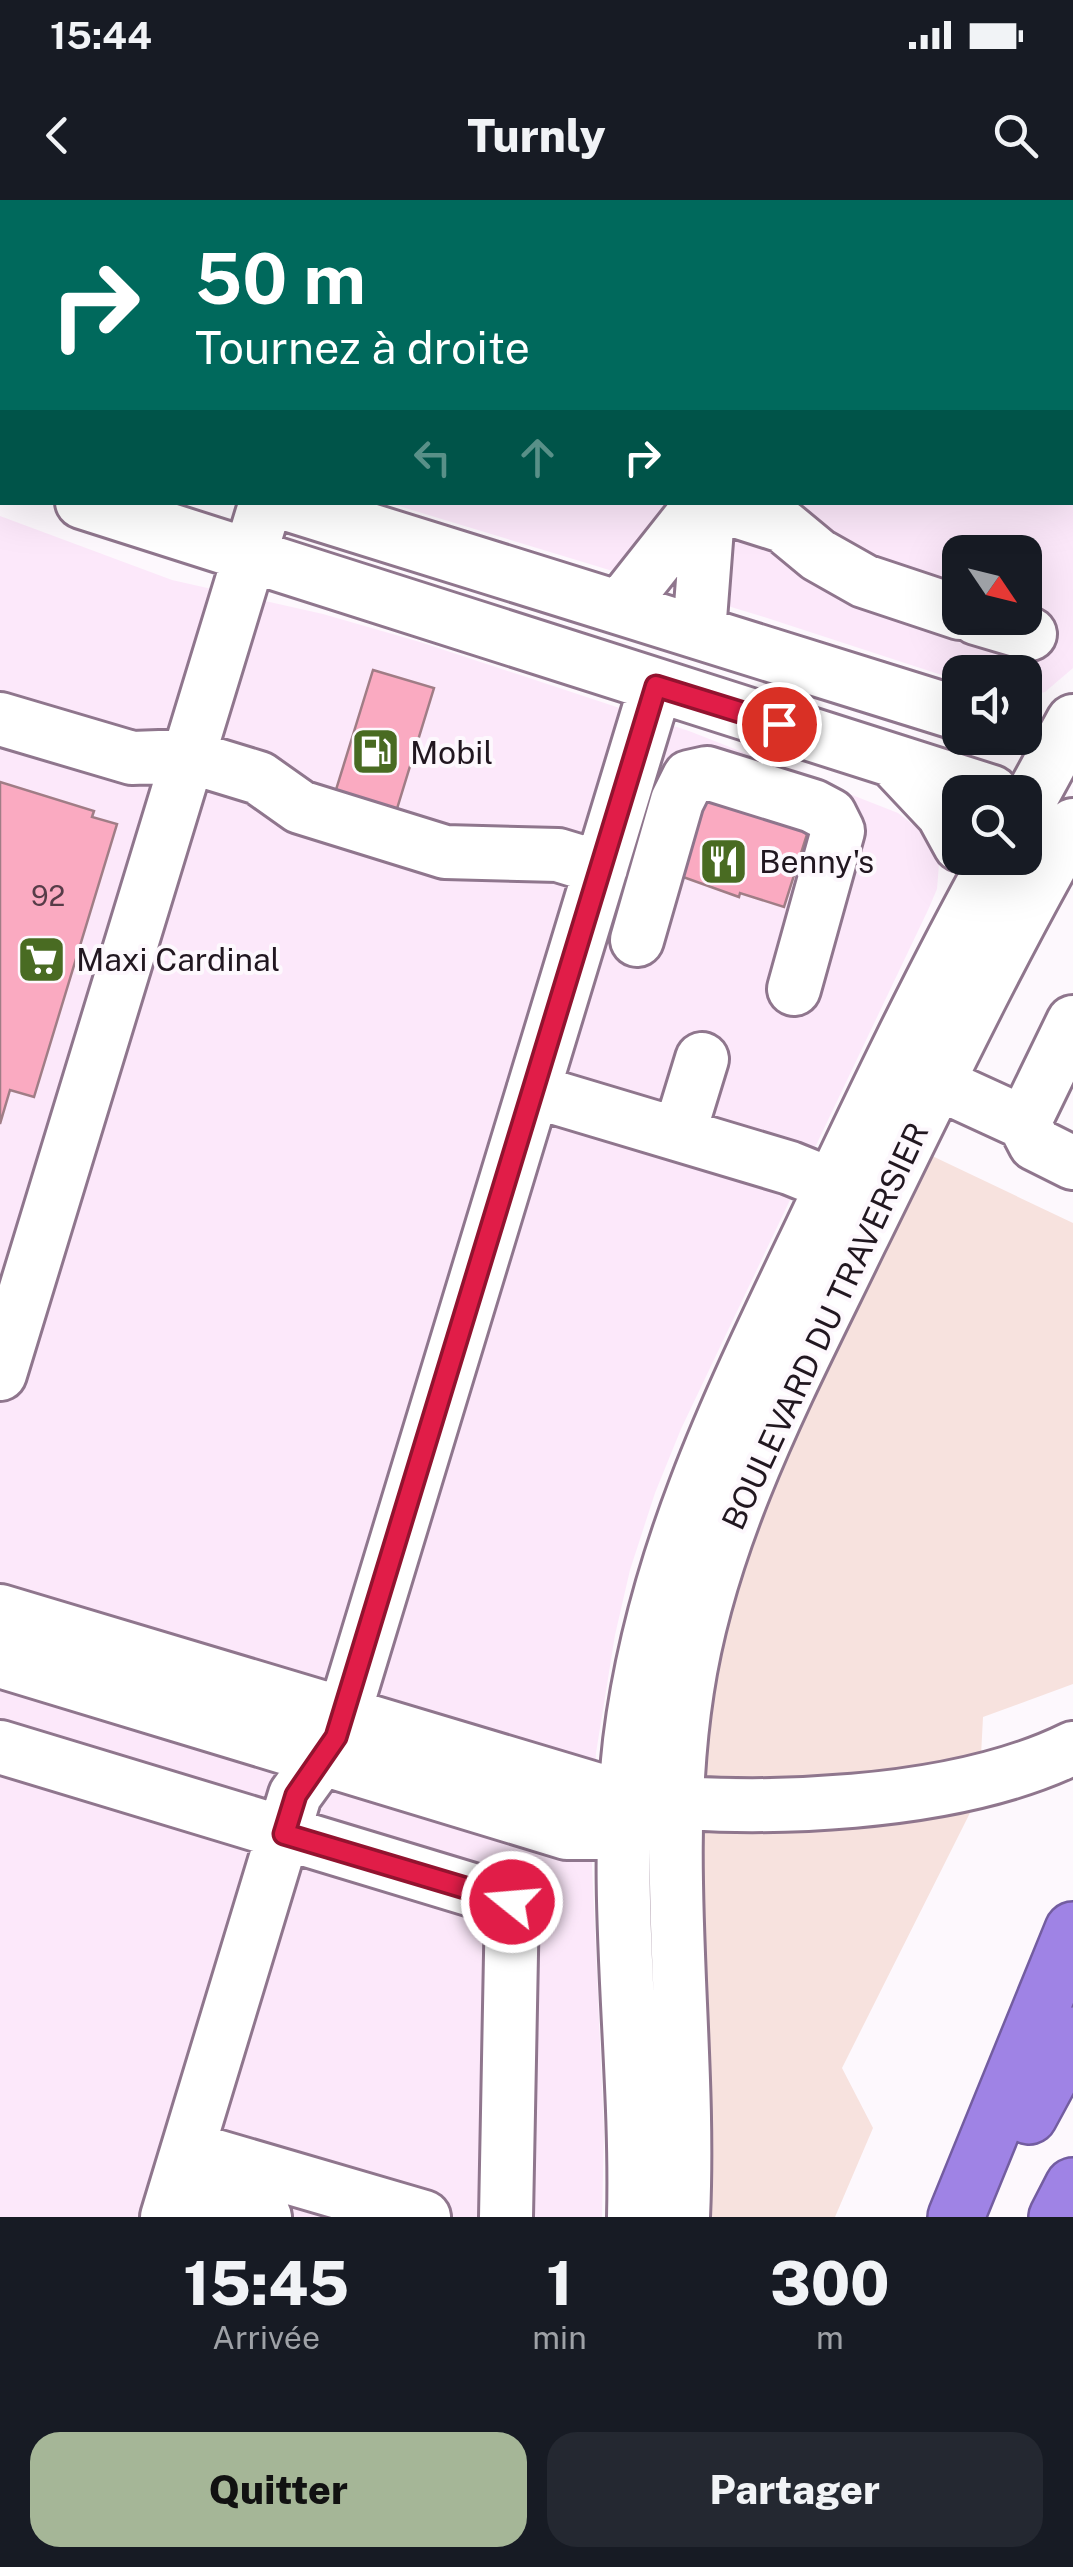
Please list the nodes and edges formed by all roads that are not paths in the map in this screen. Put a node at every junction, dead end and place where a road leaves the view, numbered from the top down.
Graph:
1 (91, 505) edge
2 (265, 505) edge
3 (290, 505) edge
4 (704, 505) edge
5 (706, 505) edge
6 (727, 505) edge
7 (248, 556) junction
8 (942, 606) edge
9 (620, 608) junction
10 (699, 632) junction
11 (656, 686) junction
12 (942, 708) edge
13 (0, 719) edge
14 (1057, 739) edge
15 (187, 756) junction
16 (892, 760) junction
17 (942, 778) edge
18 (1042, 808) edge
19 (942, 812) edge
20 (601, 868) junction
21 (977, 875) edge
22 (1026, 875) edge
23 (636, 940) dead end
24 (794, 988) dead end
25 (1073, 1022) edge
26 (702, 1059) dead end
27 (937, 1083) junction
28 (533, 1092) junction
29 (1024, 1123) junction
30 (679, 1134) junction
31 (1073, 1163) edge
32 (832, 1184) junction
33 (0, 1372) edge
34 (0, 1611) edge
35 (0, 1661) edge
36 (333, 1736) junction
37 (0, 1748) edge
38 (1073, 1748) edge
39 (677, 1804) junction
40 (624, 1813) junction
41 (284, 1834) junction
42 (1073, 1930) edge
43 (1073, 2035) edge
44 (177, 2185) edge
45 (1073, 2186) edge
46 (265, 2217) edge
47 (424, 2217) edge
48 (506, 2217) edge
49 (634, 2217) edge
50 (683, 2217) edge
51 (956, 2217) edge
52 (974, 2217) edge
53 (1057, 2217) edge

1 - 7 street
2 - 7 street
3 - 9 street
4 - 9 street
5 - 10 street
6 - 8 street
7 - 11 street
7 - 15 street
9 - 10 street
10 - 12 street
11 - 16 street
11 - 20 street
13 - 15 street
14 - 18 street, BOULEVARD DU TRAVERSIER
15 - 20 street
15 - 33 street
16 - 17 street
16 - 19 street
20 - 28 street
21 - 32 street, BOULEVARD DU TRAVERSIER
22 - 27 street, BOULEVARD DU TRAVERSIER
23 - 24 street
25 - 29 street
26 - 30 street
27 - 29 street
27 - 39 street, BOULEVARD DU TRAVERSIER
28 - 30 street
28 - 36 street
29 - 31 street
30 - 32 street
32 - 40 street, BOULEVARD DU TRAVERSIER
34 - 36 street
35 - 36 street
36 - 40 street
36 - 41 street
37 - 41 street
38 - 39 street
39 - 40 street
39 - 50 street, BOULEVARD DU TRAVERSIER
40 - 49 street, BOULEVARD DU TRAVERSIER
41 - 44 street
41 - 48 street
42 - 51 highway
43 - 52 highway
44 - 46 street
44 - 47 street
45 - 53 highway

